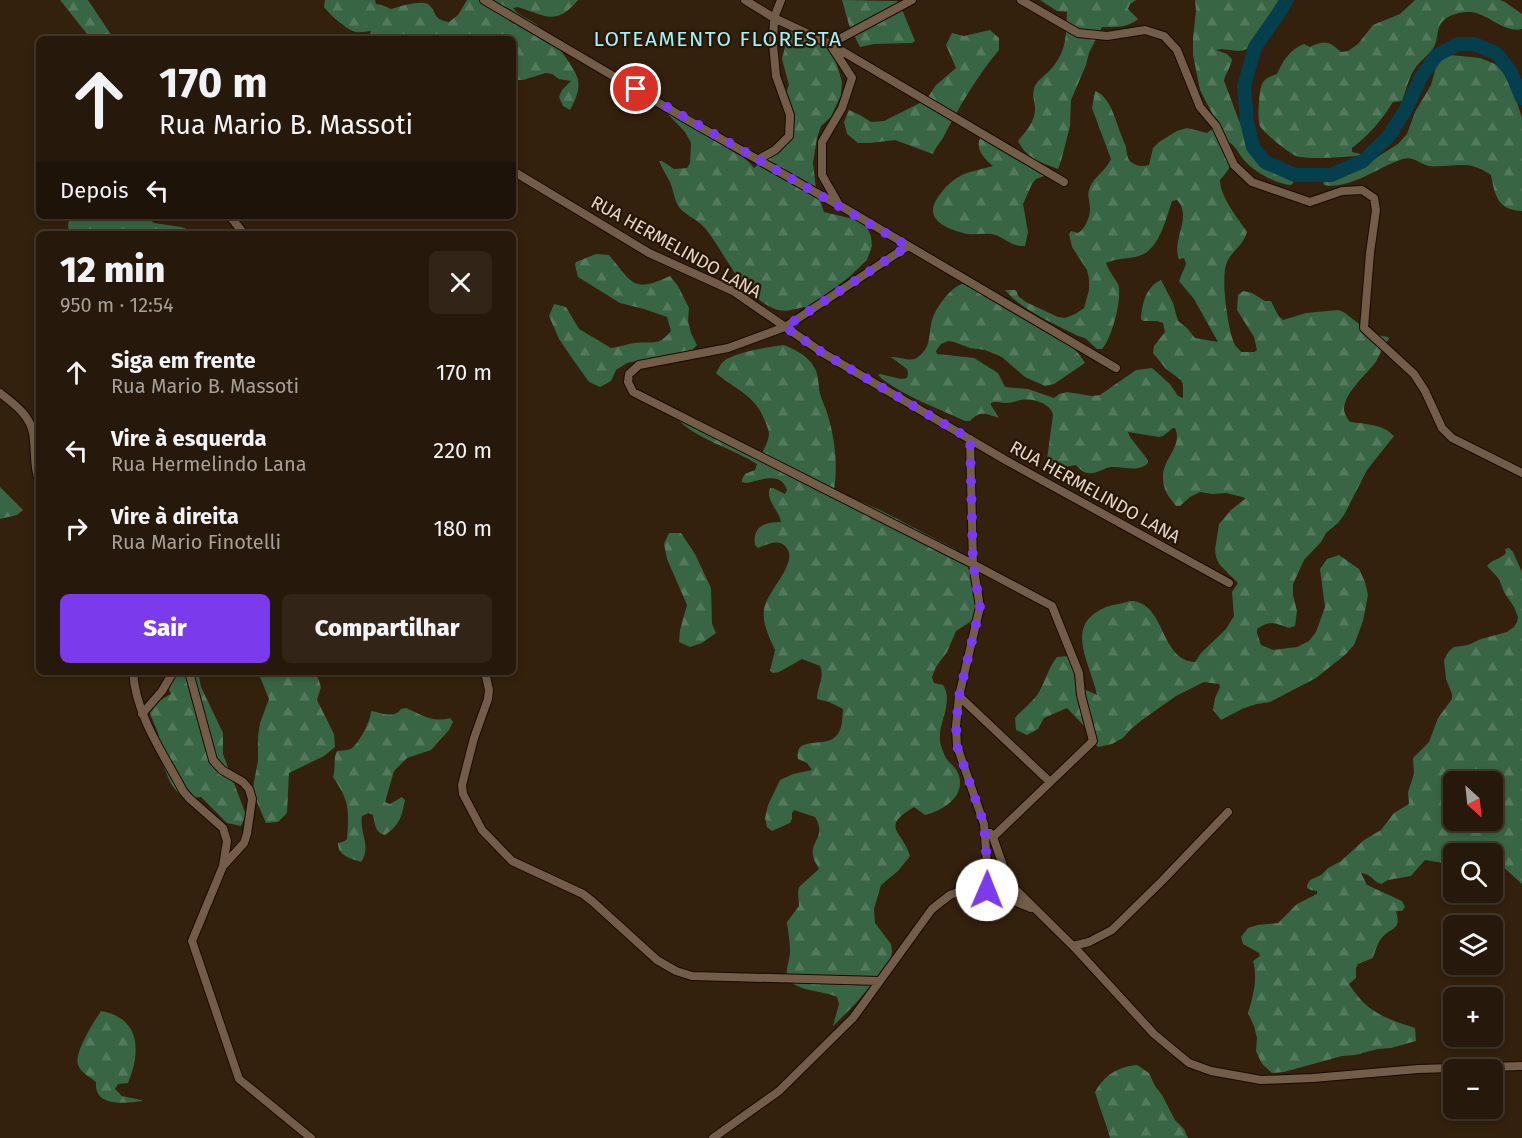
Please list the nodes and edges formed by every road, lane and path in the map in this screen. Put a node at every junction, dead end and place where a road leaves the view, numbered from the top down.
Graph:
1 (484, 0) edge
2 (745, 0) edge
3 (781, 0) edge
4 (912, 0) edge
5 (1020, 0) edge
6 (774, 18) junction
7 (830, 44) junction
8 (759, 159) junction
9 (516, 173) edge
10 (1064, 182) dead end
11 (839, 205) junction
12 (232, 219) edge
13 (242, 231) edge
14 (908, 246) junction
15 (785, 327) junction
16 (1116, 368) dead end
17 (0, 393) edge
18 (970, 439) junction
19 (36, 472) edge
20 (1522, 473) edge
21 (973, 564) junction
22 (1229, 583) dead end
23 (133, 675) edge
24 (171, 675) edge
25 (190, 675) edge
26 (486, 675) edge
27 (959, 696) junction
28 (142, 714) junction
29 (1050, 782) junction
30 (1228, 812) dead end
31 (984, 824) junction
32 (993, 837) junction
33 (223, 866) junction
34 (1007, 877) junction
35 (988, 879) junction
36 (1011, 885) junction
37 (987, 890) junction
38 (966, 891) junction
39 (1004, 897) junction
40 (1036, 910) junction
41 (1072, 946) junction
42 (879, 981) junction
43 (1522, 1066) edge
44 (310, 1138) edge
45 (713, 1138) edge

1 - 8 street
2 - 6 street
3 - 6 street
4 - 7 street
5 - 20 street
6 - 7 street
6 - 8 street
7 - 10 street
7 - 11 street
8 - 11 street
9 - 15 street, RUA HERMELINDO LANA
11 - 14 street
12 - 13 street
14 - 15 street
14 - 16 street
15 - 18 street, RUA HERMELINDO LANA
15 - 21 street
17 - 19 street
18 - 21 street
18 - 22 street, RUA HERMELINDO LANA
21 - 27 street
21 - 29 street
23 - 28 street
24 - 28 street
25 - 33 street
26 - 42 street
27 - 29 street
27 - 31 street
28 - 33 street
29 - 32 street
30 - 41 street
31 - 32 street
31 - 35 street
32 - 34 street
33 - 44 street
34 - 35 street
34 - 36 street
35 - 37 street
35 - 38 street
36 - 39 street
36 - 40 street
37 - 38 street
37 - 39 street
38 - 42 street
39 - 40 street
40 - 41 street
41 - 43 street
42 - 45 street

